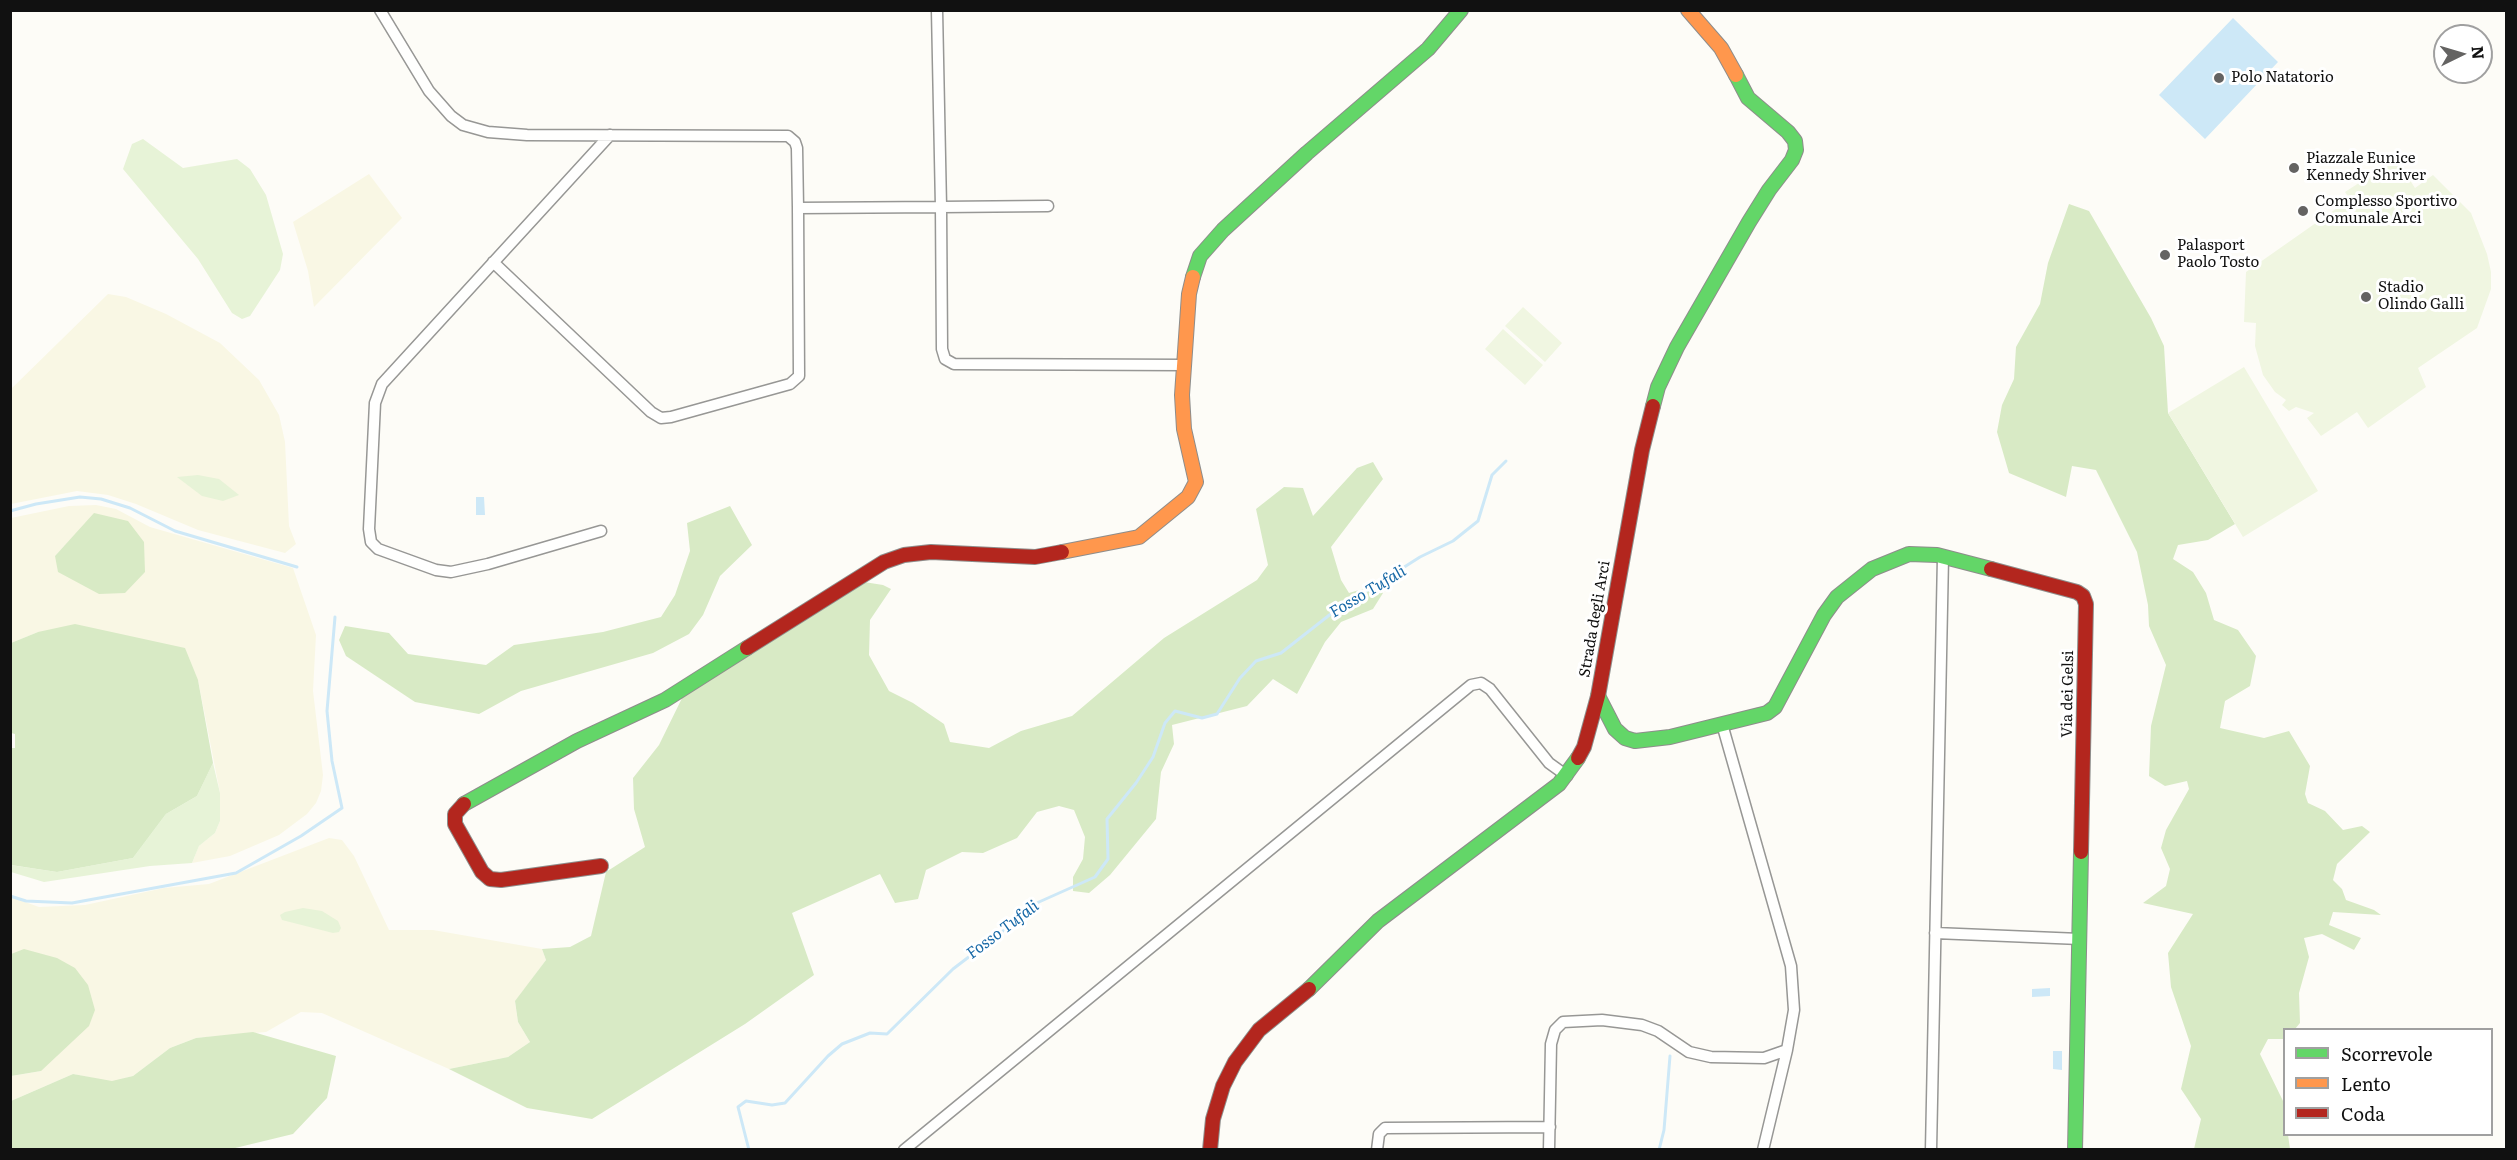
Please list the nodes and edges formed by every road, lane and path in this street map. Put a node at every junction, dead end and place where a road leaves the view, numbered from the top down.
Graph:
1 (380, 10) edge
2 (937, 10) edge
3 (1461, 10) edge
4 (1688, 10) edge
5 (610, 135) junction
6 (1048, 206) dead end
7 (941, 207) junction
8 (798, 208) junction
9 (493, 262) junction
10 (1184, 365) junction
11 (601, 531) dead end
12 (1943, 556) junction
13 (1598, 696) junction
14 (1722, 724) junction
15 (1567, 776) junction
16 (601, 866) dead end
17 (1935, 933) junction
18 (2080, 939) junction
19 (1787, 1050) junction
20 (1550, 1127) junction
21 (904, 1149) edge
22 (1210, 1149) edge
23 (1377, 1149) edge
24 (1549, 1149) edge
25 (1763, 1149) edge
26 (1931, 1149) edge
27 (2075, 1149) edge

1 - 5 street
2 - 7 street
3 - 10 street
4 - 13 street, Strada degli Arci
5 - 8 street
5 - 9 street
6 - 7 street
7 - 8 street
7 - 10 street
8 - 9 street
9 - 11 street
10 - 16 street
12 - 14 street, Via dei Gelsi
12 - 17 street
12 - 18 street, Via dei Gelsi
13 - 14 street, Via dei Gelsi
13 - 15 street, Strada degli Arci
14 - 19 street
15 - 21 street
15 - 22 street, Strada degli Arci
17 - 18 street
17 - 26 street
18 - 27 street, Via dei Gelsi
19 - 20 street
19 - 25 street
20 - 23 street
20 - 24 street

